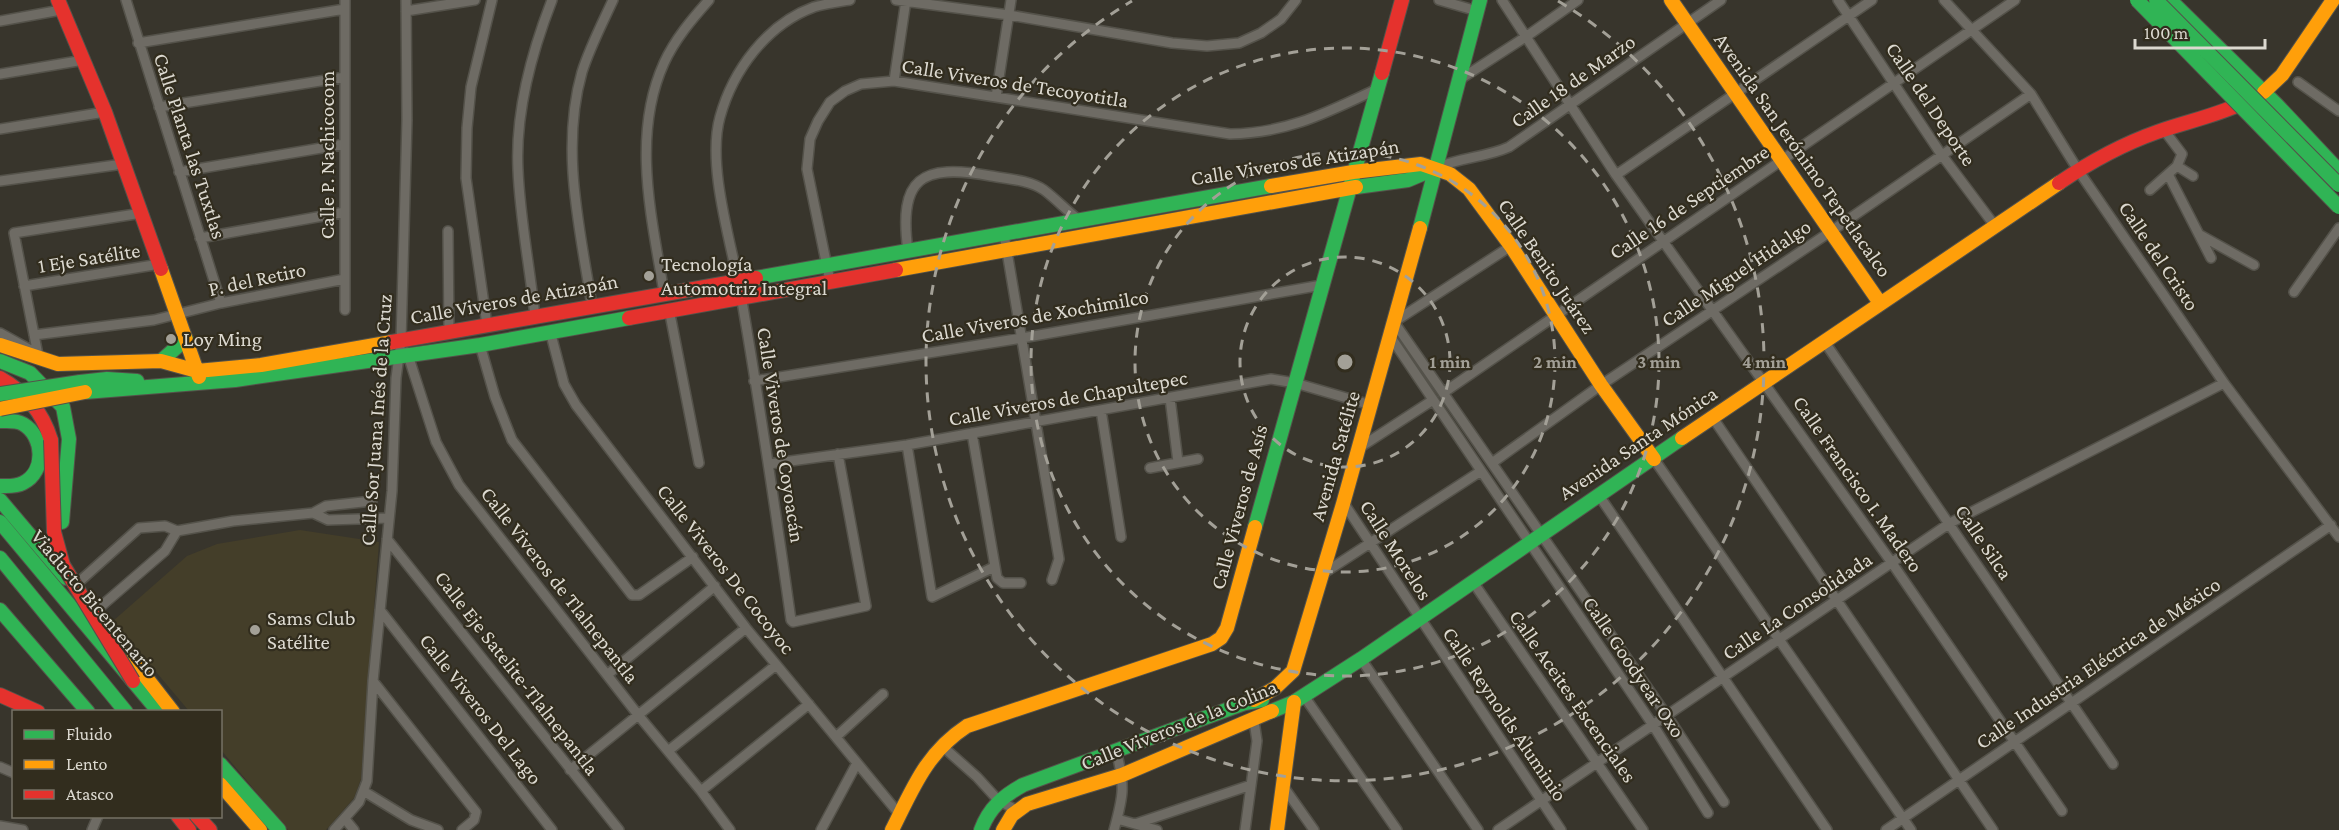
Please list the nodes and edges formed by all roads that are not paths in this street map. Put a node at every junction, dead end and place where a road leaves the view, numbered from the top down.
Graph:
1 (126, 0) edge
2 (406, 0) edge
3 (475, 0) edge
4 (492, 0) edge
5 (552, 0) edge
6 (613, 0) edge
7 (709, 0) edge
8 (850, 0) edge
9 (896, 0) edge
10 (906, 0) edge
11 (1011, 0) edge
12 (1296, 0) edge
13 (1402, 0) edge
14 (1439, 0) edge
15 (1502, 0) edge
16 (1578, 0) edge
17 (1671, 0) edge
18 (1721, 0) edge
19 (1838, 0) edge
20 (1872, 0) edge
21 (1944, 0) edge
22 (2015, 0) edge
23 (2127, 0) edge
24 (2137, 0) edge
25 (2156, 0) edge
26 (2170, 0) edge
27 (2333, 0) edge
28 (60, 5) edge
29 (345, 5) edge
30 (1479, 5) edge
31 (406, 11) junction
32 (1009, 15) junction
33 (1849, 16) junction
34 (0, 21) edge
35 (1686, 24) junction
36 (1970, 30) junction
37 (1527, 36) junction
38 (138, 43) junction
39 (84, 60) junction
40 (0, 74) edge
41 (345, 77) junction
42 (1459, 80) junction
43 (894, 81) junction
44 (2298, 82) dead end
45 (1895, 83) junction
46 (1377, 89) junction
47 (2264, 92) junction
48 (1734, 94) junction
49 (2031, 94) junction
50 (996, 97) junction
51 (1570, 105) junction
52 (159, 107) junction
53 (2233, 109) junction
54 (2339, 111) edge
55 (105, 112) junction
56 (2284, 112) junction
57 (0, 129) edge
58 (2164, 130) junction
59 (2254, 130) junction
60 (345, 144) junction
61 (1941, 154) junction
62 (1781, 162) junction
63 (123, 164) junction
64 (2177, 165) junction
65 (1434, 169) junction
66 (2078, 170) junction
67 (2339, 171) edge
68 (178, 172) junction
69 (1353, 172) junction
70 (2169, 174) junction
71 (1616, 175) junction
72 (2193, 176) dead end
73 (0, 181) edge
74 (2339, 185) edge
75 (1349, 188) junction
76 (2150, 190) dead end
77 (2339, 207) edge
78 (345, 212) junction
79 (142, 213) junction
80 (2339, 216) edge
81 (1079, 220) junction
82 (1995, 226) junction
83 (2339, 228) edge
84 (448, 231) dead end
85 (1830, 232) junction
86 (1004, 234) junction
87 (2200, 235) junction
88 (200, 238) junction
89 (1662, 242) junction
90 (1511, 246) junction
91 (1006, 249) junction
92 (908, 250) junction
93 (2211, 258) dead end
94 (160, 264) junction
95 (827, 265) junction
96 (2254, 265) dead end
97 (345, 279) junction
98 (738, 280) junction
99 (830, 280) junction
100 (1322, 285) junction
101 (24, 286) junction
102 (2294, 292) dead end
103 (664, 293) junction
104 (741, 296) junction
105 (221, 303) junction
106 (1880, 303) junction
107 (592, 306) junction
108 (669, 309) junction
109 (345, 310) dead end
110 (1711, 311) junction
111 (1554, 315) junction
112 (177, 316) junction
113 (535, 317) junction
114 (1394, 322) junction
115 (487, 325) junction
116 (550, 330) junction
117 (0, 333) edge
118 (449, 333) junction
119 (34, 335) junction
120 (1390, 336) junction
121 (1022, 338) junction
122 (186, 339) junction
123 (401, 341) junction
124 (1824, 341) junction
125 (0, 345) edge
126 (480, 345) junction
127 (404, 356) junction
128 (43, 358) junction
129 (0, 361) edge
130 (161, 361) junction
131 (199, 376) junction
132 (0, 378) edge
133 (754, 381) junction
134 (1295, 383) junction
135 (1764, 383) junction
136 (2224, 383) junction
137 (1600, 385) junction
138 (83, 387) junction
139 (1443, 393) junction
140 (0, 394) edge
141 (1170, 398) junction
142 (1432, 400) junction
143 (1371, 405) junction
144 (0, 409) edge
145 (1101, 410) junction
146 (1713, 418) junction
147 (0, 421) edge
148 (1037, 422) junction
149 (972, 433) junction
150 (907, 445) junction
151 (1358, 448) junction
152 (838, 454) junction
153 (1198, 459) dead end
154 (1654, 459) junction
155 (1178, 462) junction
156 (699, 463) dead end
157 (1492, 463) junction
158 (769, 464) junction
159 (1150, 468) dead end
160 (1480, 471) junction
161 (0, 486) edge
162 (1598, 494) junction
163 (0, 500) edge
164 (372, 501) dead end
165 (1343, 502) junction
166 (313, 513) junction
167 (389, 518) junction
168 (0, 522) edge
169 (1950, 523) junction
170 (2331, 525) junction
171 (177, 531) junction
172 (0, 534) edge
173 (1541, 534) junction
174 (1121, 537) dead end
175 (2339, 537) edge
176 (387, 539) junction
177 (1529, 542) junction
178 (1370, 543) junction
179 (693, 557) junction
180 (0, 558) edge
181 (1892, 563) junction
182 (994, 567) junction
183 (1324, 573) junction
184 (1052, 580) dead end
185 (80, 581) junction
186 (1473, 582) junction
187 (1021, 583) dead end
188 (715, 586) junction
189 (1836, 600) junction
190 (99, 608) junction
191 (0, 610) edge
192 (380, 610) junction
193 (1419, 617) junction
194 (746, 628) junction
195 (114, 637) junction
196 (1780, 639) junction
197 (1361, 659) junction
198 (776, 664) junction
199 (607, 675) junction
200 (1723, 678) junction
201 (133, 681) junction
202 (373, 681) junction
203 (883, 694) dead end
204 (0, 695) edge
205 (1299, 699) junction
206 (1254, 700) junction
207 (809, 704) junction
208 (2072, 704) junction
209 (36, 710) edge
210 (87, 710) edge
211 (125, 710) edge
212 (151, 710) edge
213 (158, 710) edge
214 (172, 710) edge
215 (639, 716) junction
216 (1667, 716) junction
217 (1254, 721) junction
218 (1653, 725) junction
219 (836, 737) junction
220 (2016, 742) junction
221 (941, 745) junction
222 (1116, 750) junction
223 (668, 751) junction
224 (857, 763) junction
225 (1598, 763) junction
226 (1075, 764) junction
227 (2113, 764) dead end
228 (222, 766) edge
229 (570, 770) junction
230 (1122, 775) junction
231 (1960, 780) junction
232 (222, 786) edge
233 (1251, 786) junction
234 (1283, 786) junction
235 (1083, 787) junction
236 (701, 790) junction
237 (364, 792) junction
238 (222, 794) edge
239 (998, 800) junction
240 (1542, 801) junction
241 (1724, 802) dead end
242 (1016, 810) junction
243 (2062, 811) dead end
244 (1708, 813) dead end
245 (900, 815) junction
246 (180, 818) edge
247 (199, 818) edge
248 (214, 818) edge
249 (345, 819) junction
250 (1117, 819) junction
251 (1903, 819) junction
252 (411, 820) junction
253 (1135, 824) junction
254 (0, 826) edge
255 (23, 830) edge
256 (189, 830) edge
257 (210, 830) edge
258 (223, 830) edge
259 (252, 830) edge
260 (260, 830) edge
261 (279, 830) edge
262 (334, 830) edge
263 (354, 830) edge
264 (420, 830) edge
265 (438, 830) edge
266 (462, 830) edge
267 (552, 830) edge
268 (619, 830) edge
269 (730, 830) edge
270 (821, 830) edge
271 (892, 830) edge
272 (981, 830) edge
273 (1003, 830) edge
274 (1114, 830) edge
275 (1157, 830) edge
276 (1245, 830) edge
277 (1277, 830) edge
278 (1314, 830) edge
279 (1397, 830) edge
280 (1478, 830) edge
281 (1498, 830) edge
282 (1561, 830) edge
283 (1643, 830) edge
284 (1827, 830) edge
285 (1886, 830) edge
286 (1911, 830) edge
287 (1993, 830) edge

1 - 38 street, Calle Planta las Tuxtlas
2 - 31 street, Calle Sor Juana Inés de la Cruz
3 - 31 street
4 - 115 street
5 - 113 street
6 - 107 street
7 - 103 street
8 - 98 street, Calle Viveros de Coyoacán
9 - 10 street
10 - 32 street
10 - 43 street
11 - 32 street
12 - 32 street
13 - 46 main road, Calle Viveros de Asís
14 - 30 street
15 - 37 street, Calle Francisco I. Madero
16 - 37 street
17 - 35 main road, Avenida San Jerónimo Tepetlacalco
18 - 35 street, Calle 18 de Marzo
19 - 33 street, Calle del Deporte
20 - 33 street
21 - 36 street, Calle del Cristo
22 - 36 street, Calle 16 de Septiembre
23 - 53 main road
24 - 77 main road, bridge
25 - 74 main road, bridge
26 - 47 main road
27 - 47 main road, Avenida Santa Mónica
28 - 34 street
28 - 39 main road
29 - 38 street
29 - 41 street, Calle P. Nachicocom
30 - 42 main road
31 - 123 street, Calle Sor Juana Inés de la Cruz
32 - 50 street
33 - 45 street, Calle del Deporte
33 - 48 street
35 - 48 main road, Avenida San Jerónimo Tepetlacalco
35 - 51 street, Calle 18 de Marzo
36 - 45 street, Calle 16 de Septiembre
36 - 49 street, Calle del Cristo
37 - 42 street
37 - 51 street, Calle Francisco I. Madero
38 - 52 street, Calle Planta las Tuxtlas
39 - 40 street
39 - 55 main road
41 - 52 street
41 - 60 street, Calle P. Nachicocom
42 - 65 main road
43 - 50 street, Calle Viveros de Tecoyotitla
43 - 95 street, Calle Viveros de Tecoyotitla
44 - 54 street
45 - 61 street, Calle del Deporte
45 - 62 street, Calle 16 de Septiembre
46 - 50 street, Calle Viveros de Tecoyotitla
46 - 69 main road, Calle Viveros de Asís
47 - 53 main road, Avenida Santa Mónica
47 - 56 main road
48 - 62 main road, Avenida San Jerónimo Tepetlacalco
48 - 71 street
49 - 61 street, Calle Miguel Hidalgo
49 - 66 street, Calle del Cristo
51 - 65 street, Calle 18 de Marzo
51 - 71 street, Calle Francisco I. Madero
52 - 68 street, Calle Planta las Tuxtlas
53 - 58 main road, Avenida Santa Mónica
53 - 59 main road
55 - 57 street
55 - 63 main road
56 - 59 main road
56 - 67 main road
58 - 64 street
58 - 66 main road, Avenida Santa Mónica
59 - 80 main road
60 - 68 street
60 - 78 street, Calle P. Nachicocom
61 - 82 street, Calle del Deporte
61 - 85 street, Calle Miguel Hidalgo
62 - 85 main road, Avenida San Jerónimo Tepetlacalco
62 - 89 street, Calle 16 de Septiembre
63 - 73 street
63 - 79 main road
64 - 70 street
64 - 72 street
65 - 69 main road, Calle Viveros de Atizapán
65 - 75 main road, Calle Viveros de Atizapán
65 - 90 main road, Calle Benito Juárez
65 - 114 main road, Avenida Satélite
66 - 82 main road, Avenida Santa Mónica
66 - 136 street, Calle del Cristo
68 - 88 street, Calle Planta las Tuxtlas
69 - 75 main road, Calle Viveros de Asís
69 - 81 main road, Calle Viveros de Atizapán
70 - 76 street
70 - 87 street
71 - 89 street, Calle Francisco I. Madero
75 - 91 main road, Calle Viveros de Atizapán
75 - 100 main road, Calle Viveros de Asís
78 - 88 street
78 - 97 street, Calle P. Nachicocom
79 - 94 main road
79 - 101 street, 1 Eje Satélite
81 - 86 main road, Calle Viveros de Atizapán
81 - 92 street
82 - 106 main road, Avenida Santa Mónica
83 - 102 street
84 - 118 street
85 - 106 main road, Avenida San Jerónimo Tepetlacalco
85 - 110 street, Calle Miguel Hidalgo
86 - 91 street
86 - 92 main road, Calle Viveros de Atizapán
87 - 93 street
87 - 96 street
88 - 105 street, Calle Planta las Tuxtlas
89 - 110 street, Calle Francisco I. Madero
89 - 111 street, Calle 16 de Septiembre
90 - 111 main road, Calle Benito Juárez
90 - 114 street
91 - 99 main road, Calle Viveros de Atizapán
91 - 121 street
92 - 95 main road, Calle Viveros de Atizapán
94 - 101 street, 1 Eje Satélite
94 - 112 main road
95 - 98 main road, Calle Viveros de Atizapán
95 - 99 street, Calle Viveros de Tecoyotitla
97 - 105 street, P. del Retiro
97 - 109 street, Calle P. Nachicocom
98 - 103 main road, Calle Viveros de Atizapán
98 - 104 street, Calle Viveros de Coyoacán
99 - 104 main road, Calle Viveros de Atizapán
100 - 121 street, Calle Viveros de Xochimilco
100 - 134 main road, Calle Viveros de Asís
101 - 119 street, 1 Eje Satélite
103 - 107 main road, Calle Viveros de Atizapán
104 - 108 main road, Calle Viveros de Atizapán
104 - 133 street, Calle Viveros de Coyoacán
105 - 112 street, P. del Retiro
106 - 124 main road, Avenida Santa Mónica
107 - 113 main road, Calle Viveros de Atizapán
108 - 116 main road, Calle Viveros de Atizapán
108 - 156 street
110 - 135 street, Calle Francisco I. Madero
110 - 137 street, Calle Miguel Hidalgo
111 - 137 main road, Calle Benito Juárez
111 - 139 street, Calle 16 de Septiembre
112 - 119 street, P. del Retiro
112 - 122 main road
113 - 115 main road, Calle Viveros de Atizapán
114 - 120 main road, Avenida Satélite
114 - 139 street, Calle Goodyear Oxo
115 - 118 main road, Calle Viveros de Atizapán
116 - 126 main road, Calle Viveros de Atizapán
116 - 179 street, Calle Viveros De Cocoyoc
117 - 128 street
118 - 123 main road, Calle Viveros de Atizapán
119 - 128 street, 1 Eje Satélite
120 - 142 street, Calle Goodyear Oxo
120 - 143 main road, Avenida Satélite
121 - 133 street, Calle Viveros de Xochimilco
121 - 148 street
122 - 130 main road
122 - 131 main road
123 - 127 street, Calle Viveros de Tlalnepantla
123 - 131 main road, Calle Viveros de Atizapán
124 - 135 main road, Avenida Santa Mónica
124 - 169 street, Calle Silca
125 - 128 main road, Calle Viveros de Atizapán
126 - 127 main road, Calle Viveros de Atizapán
126 - 179 street
127 - 131 main road, Calle Viveros de Atizapán
127 - 167 street, Calle Sor Juana Inés de la Cruz
127 - 199 street, Calle Viveros de Tlalnepantla
128 - 130 main road, Calle Viveros de Atizapán
129 - 185 main road
130 - 131 main road, Calle Viveros de Atizapán
131 - 138 main road, Calle Viveros de Atizapán
132 - 201 main road, bridge
133 - 158 street, Calle Viveros de Coyoacán
134 - 141 street, Calle Viveros de Chapultepec
134 - 143 street, Calle Viveros de Chapultepec
134 - 221 main road, Calle Viveros de Asís
135 - 146 main road, Avenida Santa Mónica
135 - 181 street, Calle Francisco I. Madero
136 - 169 street, Calle La Consolidada
136 - 170 street, Calle del Cristo
137 - 154 main road, Calle Benito Juárez
137 - 157 street, Calle Miguel Hidalgo
138 - 140 main road, bridge
138 - 144 main road, bridge
139 - 157 street, Calle Goodyear Oxo
141 - 145 street, Calle Viveros de Chapultepec
141 - 155 street
142 - 151 street
142 - 160 street, Calle Goodyear Oxo
143 - 151 main road, Avenida Satélite
145 - 148 street, Calle Viveros de Chapultepec
145 - 174 street
146 - 154 main road, Avenida Santa Mónica
146 - 189 street
147 - 161 main road
148 - 149 street, Calle Viveros de Chapultepec
148 - 184 street
149 - 150 street, Calle Viveros de Chapultepec
149 - 182 street
150 - 152 street, Calle Viveros de Chapultepec
150 - 182 street
151 - 165 main road, Avenida Satélite
152 - 158 street, Calle Viveros de Chapultepec
152 - 158 street, Calle Viveros de Coyoacán
153 - 155 street
154 - 162 main road, Avenida Santa Mónica
154 - 196 street
155 - 159 street
157 - 173 street, Calle Goodyear Oxo
160 - 177 street, Calle Goodyear Oxo
160 - 178 street
162 - 173 main road, Avenida Santa Mónica
162 - 200 street
163 - 195 main road
164 - 166 street
165 - 178 street, Calle Morelos
165 - 183 main road, Avenida Satélite
166 - 167 street
166 - 171 street
167 - 176 street, Calle Sor Juana Inés de la Cruz
168 - 201 main road, Viaducto Bicentenario, bridge
169 - 181 street, Calle La Consolidada
169 - 208 street, Calle Silca
170 - 175 street, Calle del Cristo
170 - 208 street, Calle Industria Eléctrica de México
171 - 185 street
171 - 190 street
172 - 212 main road
173 - 177 main road, Avenida Santa Mónica
173 - 216 street, Calle Goodyear Oxo
176 - 192 street, Calle Sor Juana Inés de la Cruz
176 - 229 street, Calle Eje Satelite-Tlalnepantla
177 - 186 main road, Avenida Santa Mónica
177 - 218 street, Calle Goodyear Oxo
178 - 183 street
178 - 193 street, Calle Morelos
179 - 188 street, Calle Viveros De Cocoyoc
180 - 211 main road
181 - 189 street, Calle La Consolidada
181 - 220 street, Calle Francisco I. Madero
182 - 187 street
183 - 206 main road, Avenida Satélite
185 - 190 main road
186 - 193 main road, Avenida Santa Mónica
186 - 225 street, Calle Aceites Escenciales
188 - 194 street, Calle Viveros De Cocoyoc
188 - 199 street
189 - 196 street, Calle La Consolidada
189 - 231 street
190 - 195 main road
191 - 210 main road
192 - 202 street, Calle Sor Juana Inés de la Cruz
192 - 267 street, Calle Viveros Del Lago
193 - 197 main road, Avenida Santa Mónica
193 - 240 street, Calle Reynolds Aluminio
194 - 198 street, Calle Viveros De Cocoyoc
194 - 215 street
195 - 214 main road
196 - 200 street, Calle La Consolidada
196 - 251 street
197 - 205 main road, Avenida Santa Mónica
197 - 280 street
198 - 207 street, Calle Viveros De Cocoyoc
198 - 223 street
199 - 215 street, Calle Viveros de Tlalnepantla
200 - 216 street, Calle La Consolidada
200 - 284 street
201 - 213 main road, Viaducto Bicentenario
202 - 237 street, Calle Sor Juana Inés de la Cruz
202 - 266 street
203 - 219 street
204 - 209 main road
205 - 206 main road, Calle Viveros de la Colina
205 - 217 main road, Calle Viveros de la Colina
205 - 234 main road
205 - 279 street
206 - 217 main road
206 - 222 main road, Calle Viveros de la Colina
207 - 219 street, Calle Viveros De Cocoyoc
207 - 236 street
208 - 220 street, Calle Industria Eléctrica de México
208 - 227 street, Calle Silca
215 - 223 street, Calle Viveros de Tlalnepantla
215 - 229 street
216 - 218 street, Calle La Consolidada
216 - 241 street, Calle Goodyear Oxo
217 - 230 main road, Calle Viveros de la Colina
217 - 233 street
218 - 225 street, Calle La Consolidada
218 - 244 street, Calle Goodyear Oxo
219 - 224 street, Calle Viveros De Cocoyoc
220 - 231 street, Calle Industria Eléctrica de México
220 - 243 street, Calle Francisco I. Madero
221 - 239 street
221 - 245 main road, Calle Viveros de Asís
222 - 226 main road, Calle Viveros de la Colina
222 - 230 street
223 - 236 street, Calle Viveros de Tlalnepantla
224 - 245 street, Calle Viveros De Cocoyoc
224 - 270 street
225 - 240 street, Calle La Consolidada
225 - 283 street, Calle Aceites Escenciales
226 - 235 main road
226 - 239 main road, Calle Viveros de la Colina
228 - 261 main road
229 - 268 street, Calle Eje Satelite-Tlalnepantla
230 - 235 main road, Calle Viveros de la Colina
230 - 250 street
231 - 251 street, Calle Industria Eléctrica de México
231 - 287 street
232 - 260 main road
233 - 253 street
233 - 276 street
234 - 277 main road
234 - 278 street
235 - 242 main road, Calle Viveros de la Colina
236 - 269 street, Calle Viveros de Tlalnepantla
237 - 249 street, Calle Sor Juana Inés de la Cruz
237 - 252 street
238 - 259 main road
239 - 242 street
239 - 272 main road, Calle Viveros de la Colina
240 - 281 street, Calle La Consolidada
240 - 282 street, Calle Reynolds Aluminio
242 - 273 main road
245 - 271 main road, Calle Viveros de Asís
246 - 256 main road
247 - 257 main road
248 - 258 main road
249 - 262 street, Calle Sor Juana Inés de la Cruz
249 - 263 street
250 - 253 street
250 - 274 street
251 - 285 street, Calle Industria Eléctrica de México
251 - 286 street
252 - 264 street
252 - 265 street
253 - 275 street
254 - 255 street

